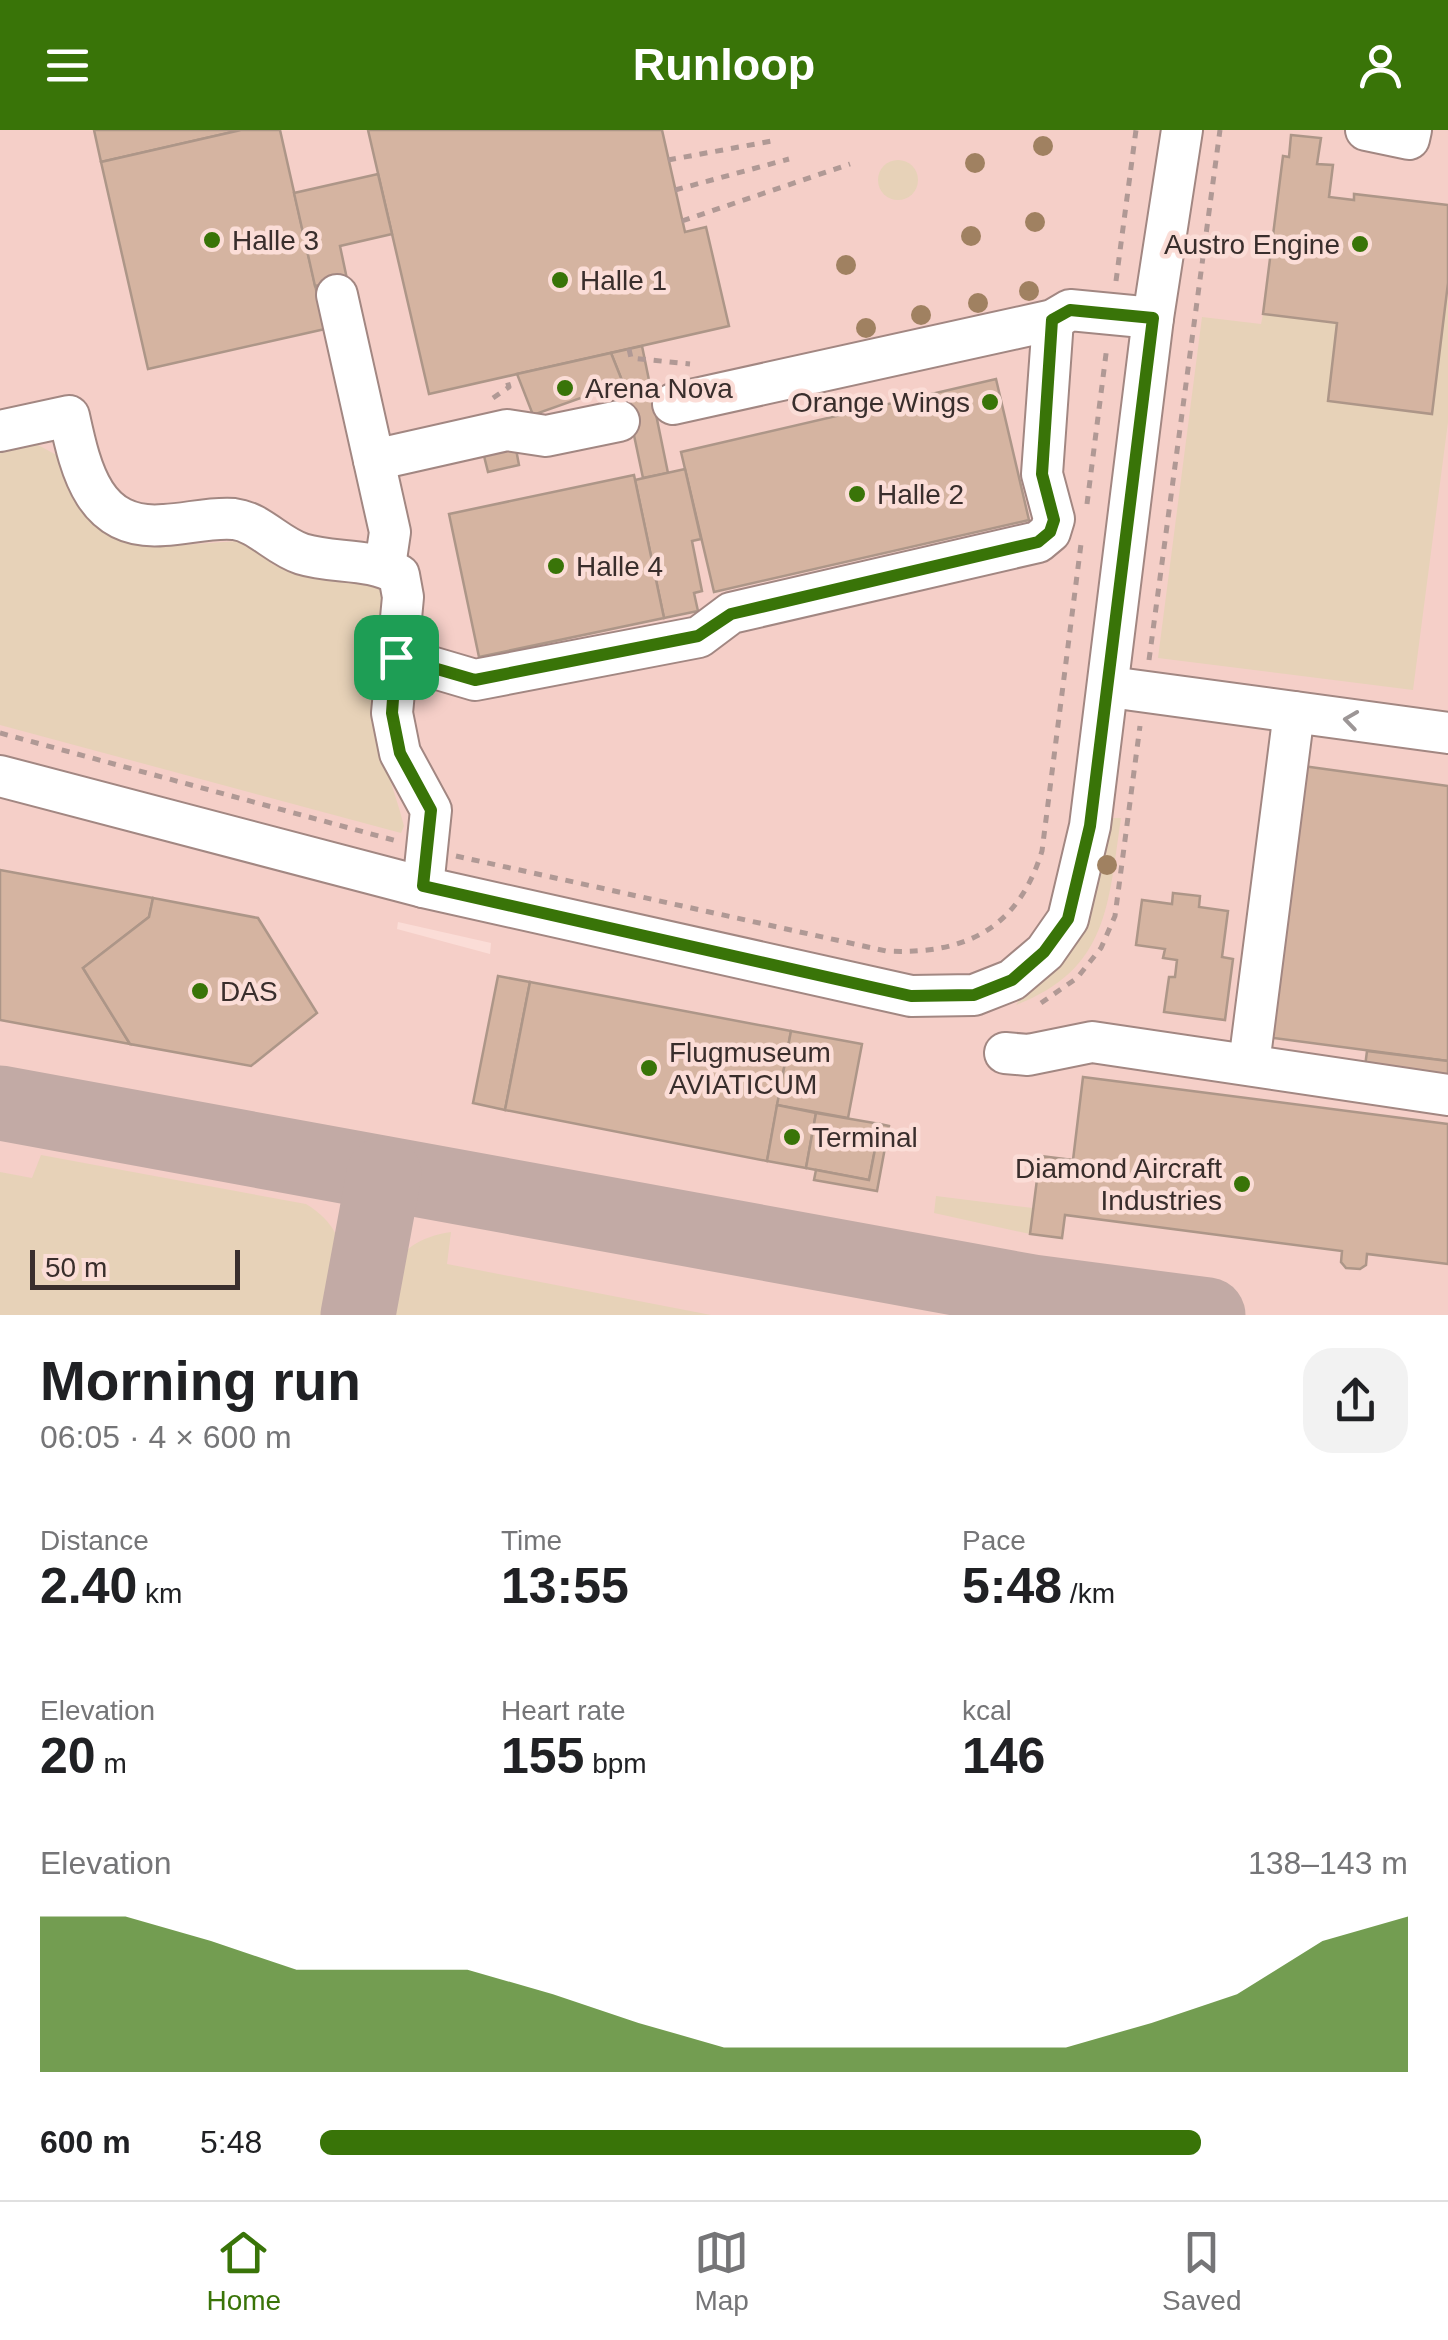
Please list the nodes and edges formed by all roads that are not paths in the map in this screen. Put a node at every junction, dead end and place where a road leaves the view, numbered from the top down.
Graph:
1 (1182, 130) edge
2 (1366, 130) edge
3 (1411, 130) edge
4 (338, 295) dead end
5 (1153, 318) junction
6 (1052, 320) junction
7 (672, 404) dead end
8 (619, 421) dead end
9 (0, 431) edge
10 (374, 460) junction
11 (385, 566) junction
12 (396, 657) junction
13 (1127, 690) junction
14 (1294, 712) junction
15 (1448, 732) edge
16 (0, 776) edge
17 (424, 868) junction
18 (1005, 1053) dead end
19 (1250, 1064) junction
20 (1448, 1095) edge

1 - 5 street
2 - 3 street
4 - 10 street
5 - 6 street
5 - 13 street
6 - 7 street
6 - 12 street
8 - 10 street
9 - 11 street
10 - 11 street
11 - 12 street
12 - 17 street
13 - 14 street
13 - 17 street
15 -> 14 street
14 - 19 street
16 - 17 street
18 - 19 street
19 - 20 street

